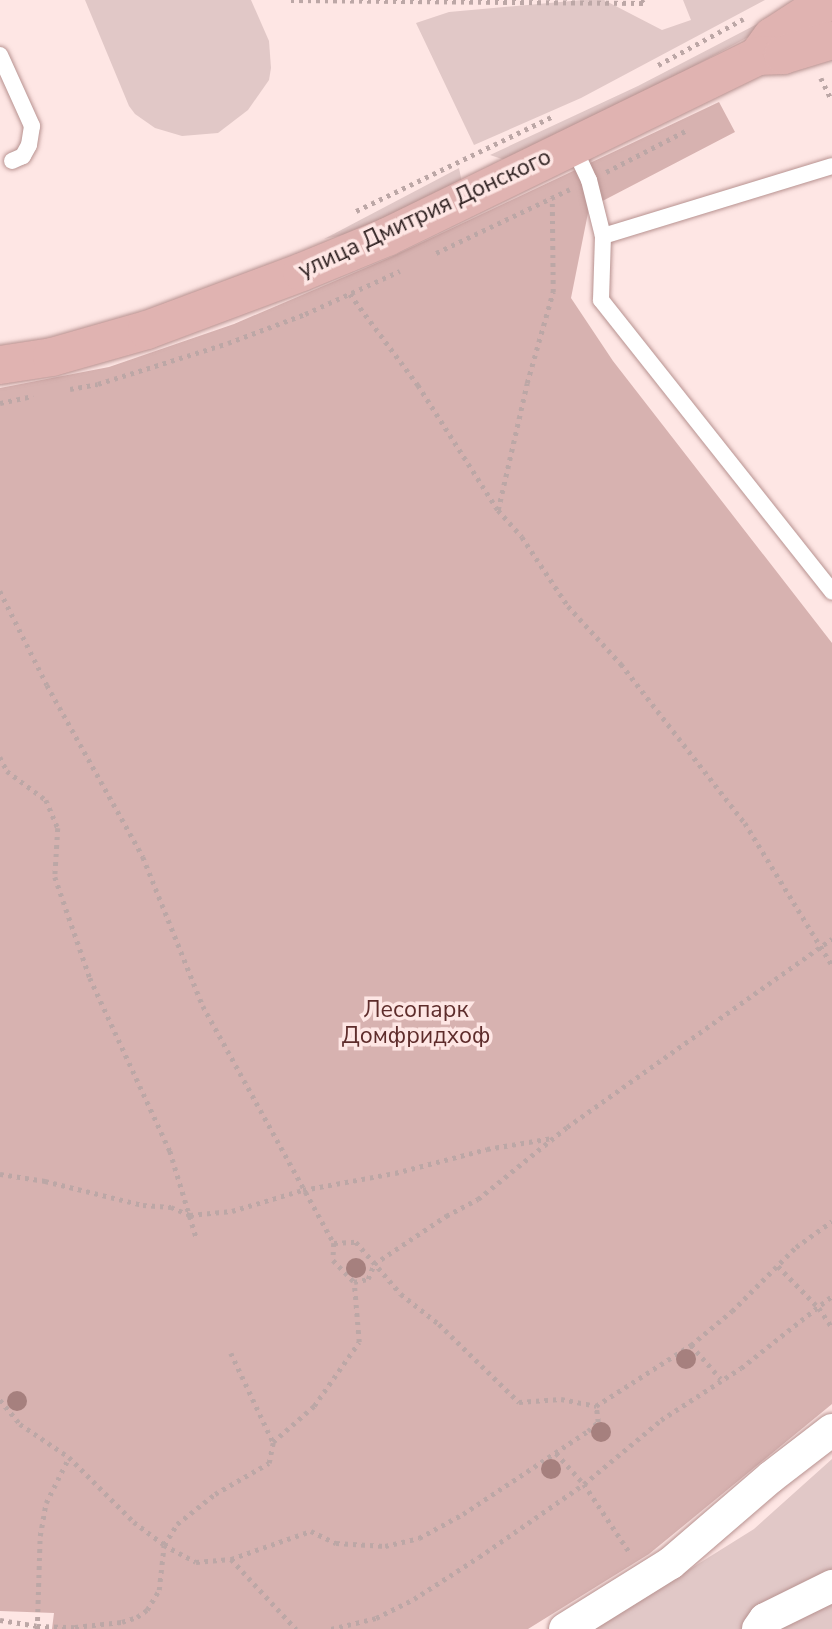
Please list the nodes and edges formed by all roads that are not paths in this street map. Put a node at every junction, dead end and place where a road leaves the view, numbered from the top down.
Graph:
1 (830, 0) edge
2 (832, 40) edge
3 (0, 55) edge
4 (758, 56) junction
5 (567, 129) junction
6 (12, 161) dead end
7 (832, 166) edge
8 (603, 236) junction
9 (0, 365) edge
10 (832, 591) edge
11 (832, 1430) edge
12 (832, 1586) edge
13 (565, 1629) edge
14 (758, 1629) edge

1 - 4 main road, улица Дмитрия Донского
2 - 4 main road, улица Дмитрия Донского
3 - 6 lane
4 - 5 main road, улица Дмитрия Донского
5 - 8 lane
5 - 9 main road, улица Дмитрия Донского
7 - 8 lane
8 - 10 lane
11 - 13 street
12 - 14 street

